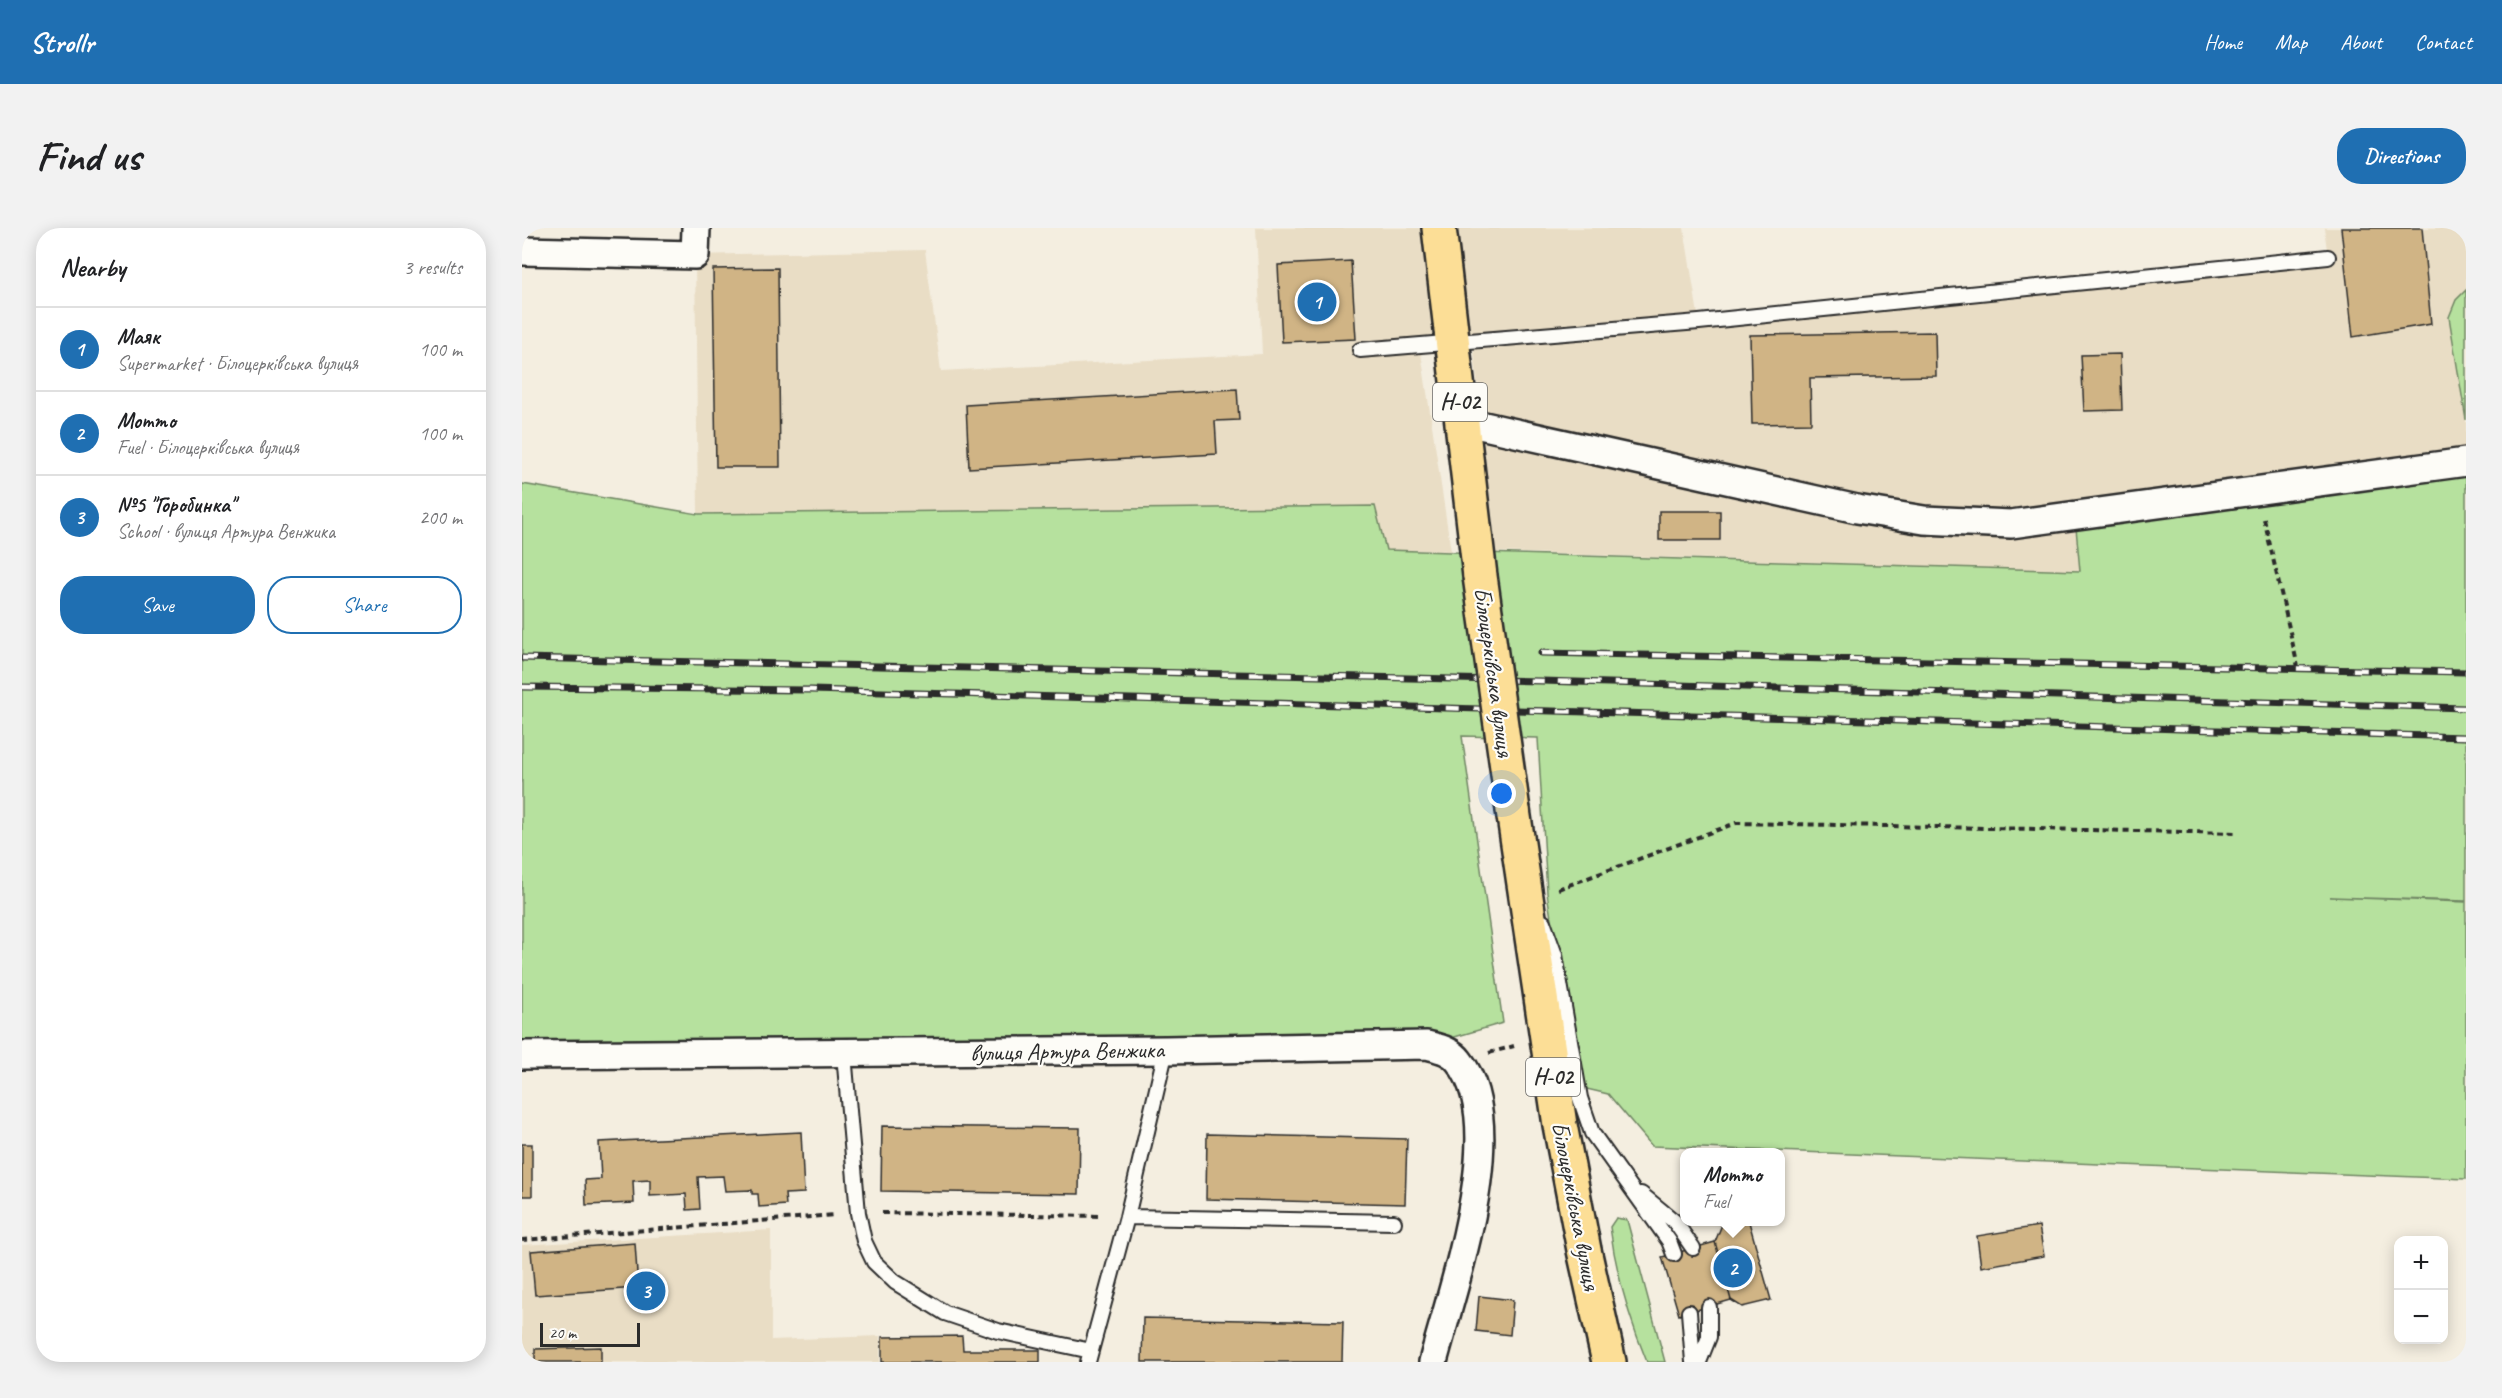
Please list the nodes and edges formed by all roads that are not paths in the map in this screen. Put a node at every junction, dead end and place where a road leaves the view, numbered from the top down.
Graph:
1 (696, 228) edge
2 (1439, 228) edge
3 (522, 251) edge
4 (2328, 257) dead end
5 (1453, 343) junction
6 (1360, 350) dead end
7 (1480, 424) dead end
8 (2466, 462) edge
9 (1521, 864) junction
10 (1166, 1050) junction
11 (844, 1054) junction
12 (522, 1055) edge
13 (1624, 1179) junction
14 (1127, 1216) junction
15 (1394, 1222) dead end
16 (1693, 1248) dead end
17 (1674, 1254) dead end
18 (1709, 1307) dead end
19 (1689, 1312) dead end
20 (1090, 1357) edge
21 (1432, 1362) edge
22 (1609, 1362) edge
23 (1693, 1362) edge
24 (1699, 1362) edge

1 - 3 street
2 - 5 main road, Білоцерківська вулиця / Н-02
4 - 5 lane
5 - 6 lane
5 - 9 main road, Білоцерківська вулиця / Н-02, bridge
7 - 8 street
9 - 13 lane
9 - 22 main road, Білоцерківська вулиця / Н-02
10 - 11 street, вулиця Артура Венжика
10 - 14 lane
10 - 21 street, вулиця Артура Венжика
11 - 12 street, вулиця Артура Венжика
11 - 20 lane
13 - 16 lane
13 - 17 lane
14 - 15 lane
14 - 20 lane
18 - 24 lane
19 - 23 lane

